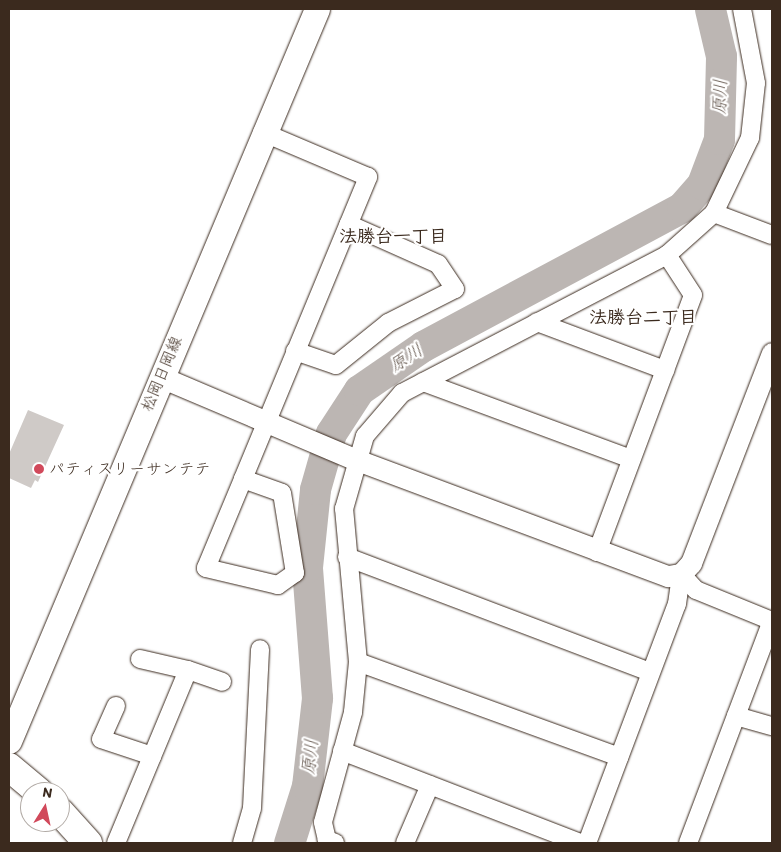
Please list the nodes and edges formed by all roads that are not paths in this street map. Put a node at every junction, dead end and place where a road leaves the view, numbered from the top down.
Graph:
1 (318, 9) edge
2 (742, 9) edge
3 (262, 132) junction
4 (714, 213) junction
5 (348, 224) junction
6 (772, 235) edge
7 (667, 255) junction
8 (537, 322) junction
9 (295, 351) junction
10 (772, 353) edge
11 (665, 370) junction
12 (161, 376) junction
13 (423, 382) junction
14 (267, 420) junction
15 (349, 457) junction
16 (631, 459) junction
17 (242, 479) junction
18 (597, 552) junction
19 (348, 557) junction
20 (681, 574) junction
21 (772, 621) edge
22 (260, 649) dead end
23 (140, 659) dead end
24 (358, 662) junction
25 (188, 670) junction
26 (649, 672) junction
27 (222, 682) dead end
28 (116, 706) dead end
29 (736, 716) junction
30 (772, 726) edge
31 (9, 741) edge
32 (342, 751) junction
33 (152, 756) junction
34 (619, 757) junction
35 (9, 766) edge
36 (28, 782) edge
37 (430, 785) junction
38 (70, 823) edge
39 (88, 843) edge
40 (116, 843) edge
41 (242, 843) edge
42 (335, 843) edge
43 (404, 843) edge
44 (580, 843) edge
45 (587, 843) edge
46 (688, 843) edge

1 - 3 main road, 松岡日岡線
2 - 4 street
3 - 5 street
3 - 12 main road, 松岡日岡線
4 - 6 street
4 - 7 street
5 - 9 street
5 - 9 street
7 - 8 street
7 - 11 street
8 - 11 street
8 - 13 street
9 - 14 street
10 - 20 street
11 - 16 street
12 - 14 street
12 - 31 main road, 松岡日岡線
13 - 15 street
13 - 16 street
14 - 15 street
14 - 17 street
15 - 18 street
15 - 19 street
16 - 18 street
17 - 17 street
18 - 20 street
19 - 24 street
19 - 26 street
20 - 21 street
20 - 26 street
21 - 29 street
22 - 41 street
23 - 25 street
24 - 32 street
24 - 34 street
25 - 27 street
25 - 33 street
26 - 34 street
28 - 33 street
29 - 30 street
29 - 46 street
32 - 37 street
32 - 42 street
33 - 40 street
34 - 45 street
35 - 36 main road
37 - 43 street
37 - 44 street
38 - 39 main road

